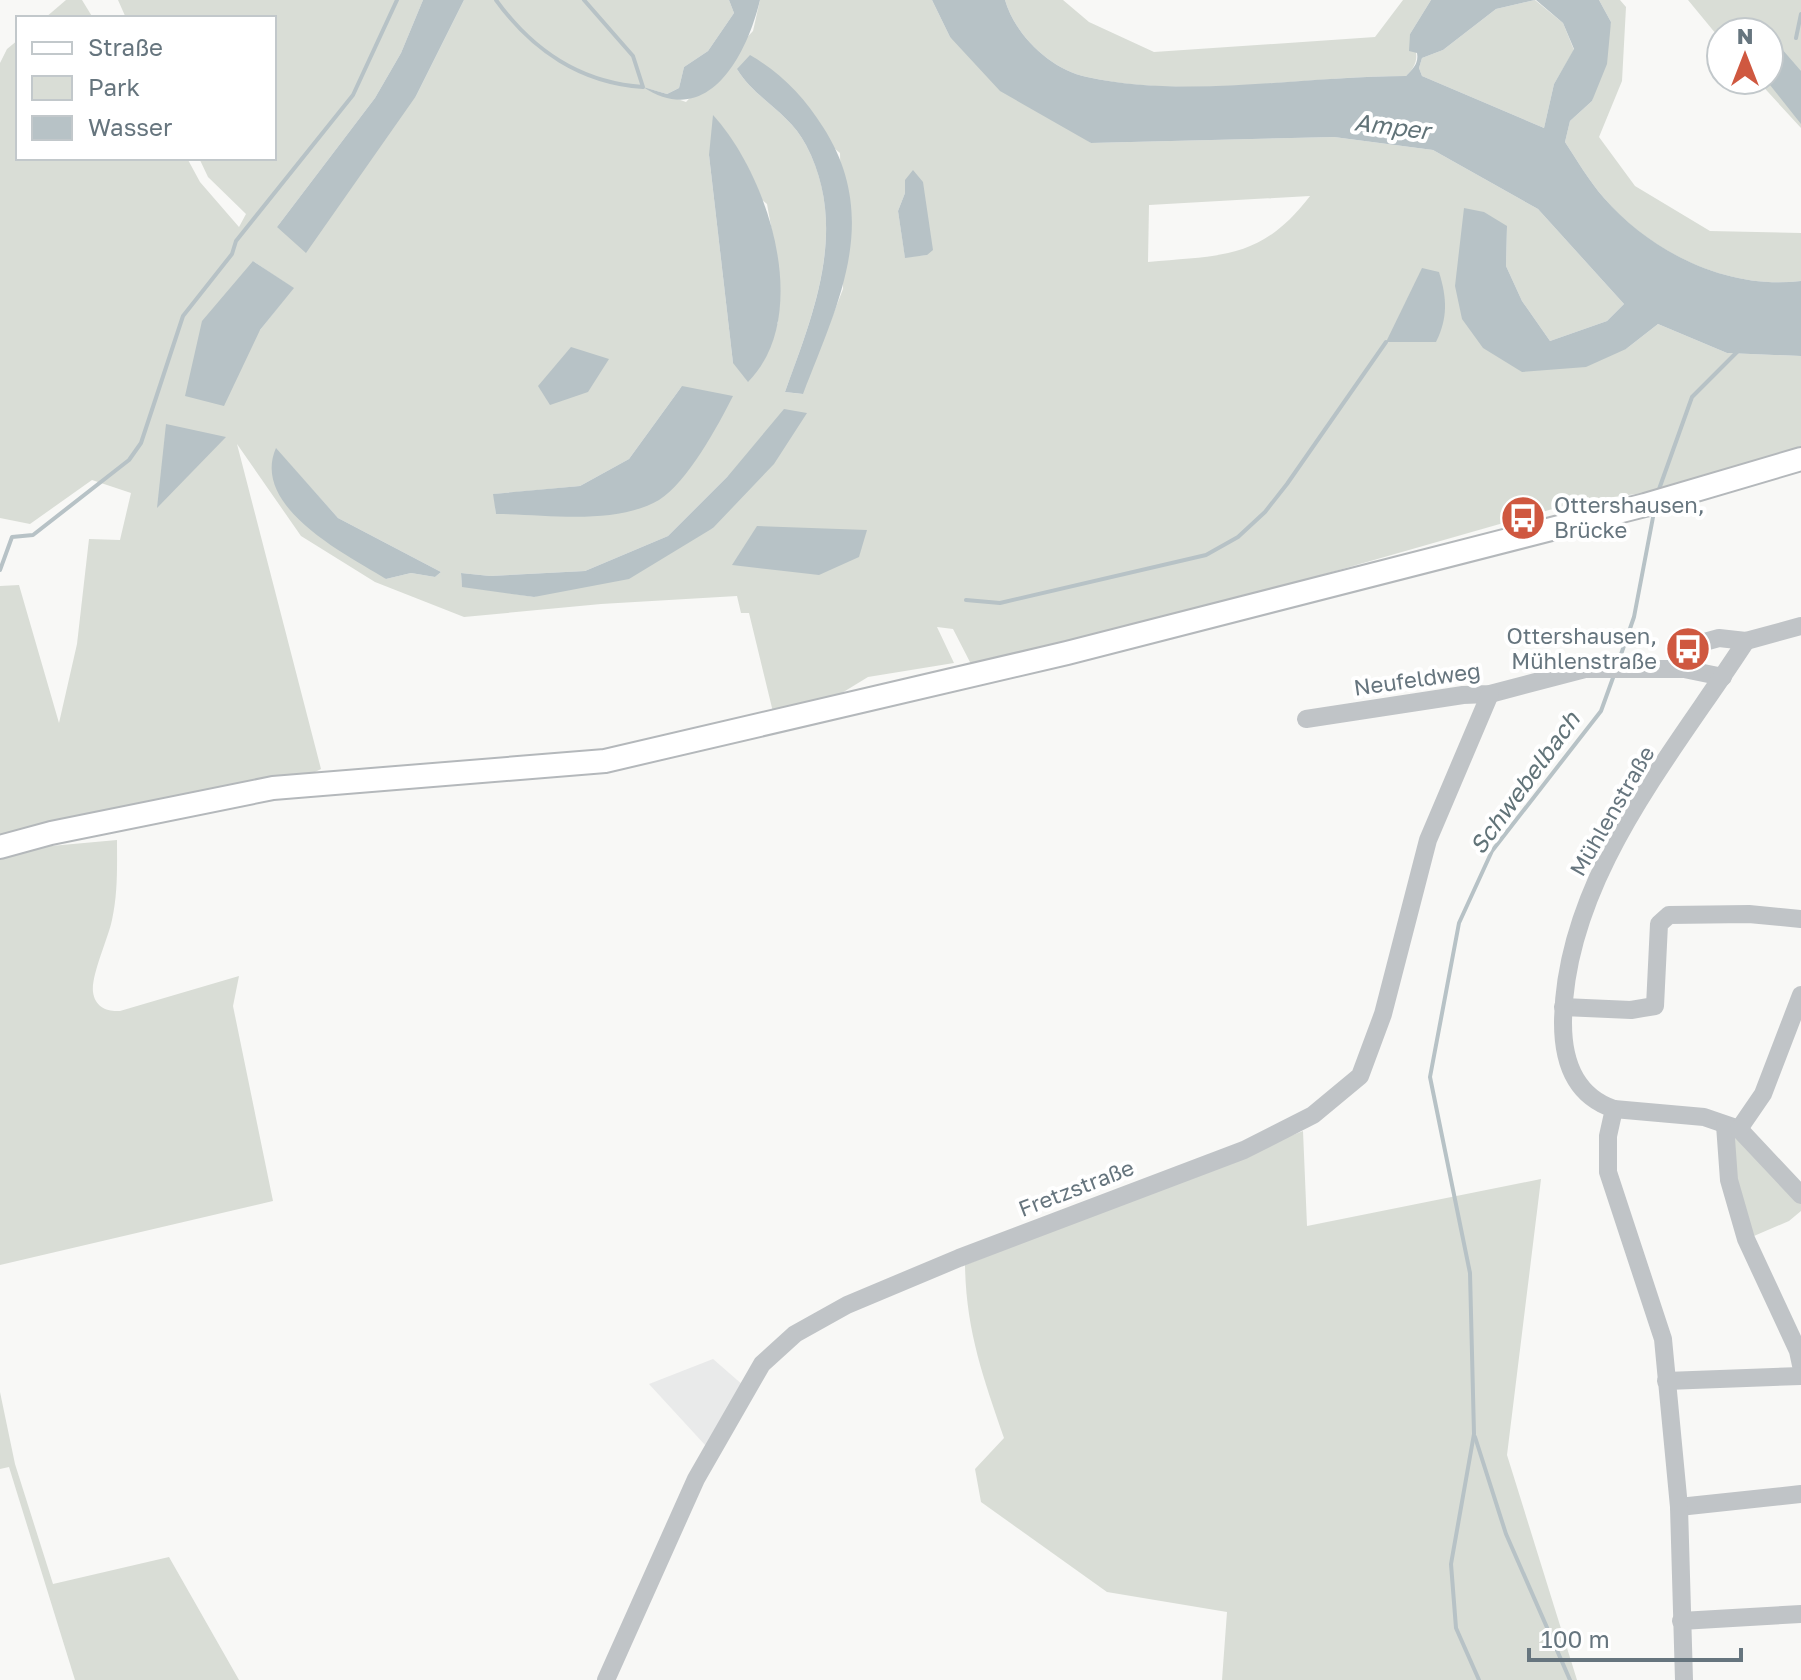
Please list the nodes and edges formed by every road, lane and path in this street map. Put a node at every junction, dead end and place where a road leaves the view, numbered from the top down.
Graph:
1 (1801, 459) edge
2 (1801, 626) edge
3 (1746, 641) junction
4 (1684, 669) junction
5 (1723, 677) junction
6 (1490, 694) junction
7 (1306, 719) dead end
8 (0, 847) edge
9 (1801, 919) edge
10 (1801, 995) edge
11 (1563, 1007) junction
12 (1614, 1109) junction
13 (1732, 1127) junction
14 (1801, 1195) edge
15 (1801, 1365) edge
16 (1801, 1376) edge
17 (1666, 1381) junction
18 (1801, 1494) edge
19 (1679, 1507) junction
20 (1801, 1614) edge
21 (1681, 1621) junction
22 (606, 1680) edge
23 (1684, 1680) edge

1 - 8 main road
2 - 3 street
3 - 4 street
3 - 5 street, Mühlenstraße
4 - 5 street, Neufeldweg
4 - 6 street, Neufeldweg
5 - 11 street, Mühlenstraße
6 - 7 street, Neufeldweg
6 - 22 street, Fretzstraße
9 - 11 street
10 - 13 street
11 - 12 street, Mühlenstraße
12 - 13 street
12 - 17 street
13 - 14 street
13 - 15 street
16 - 17 street
17 - 19 street
18 - 19 street
19 - 21 street
20 - 21 street
21 - 23 street

